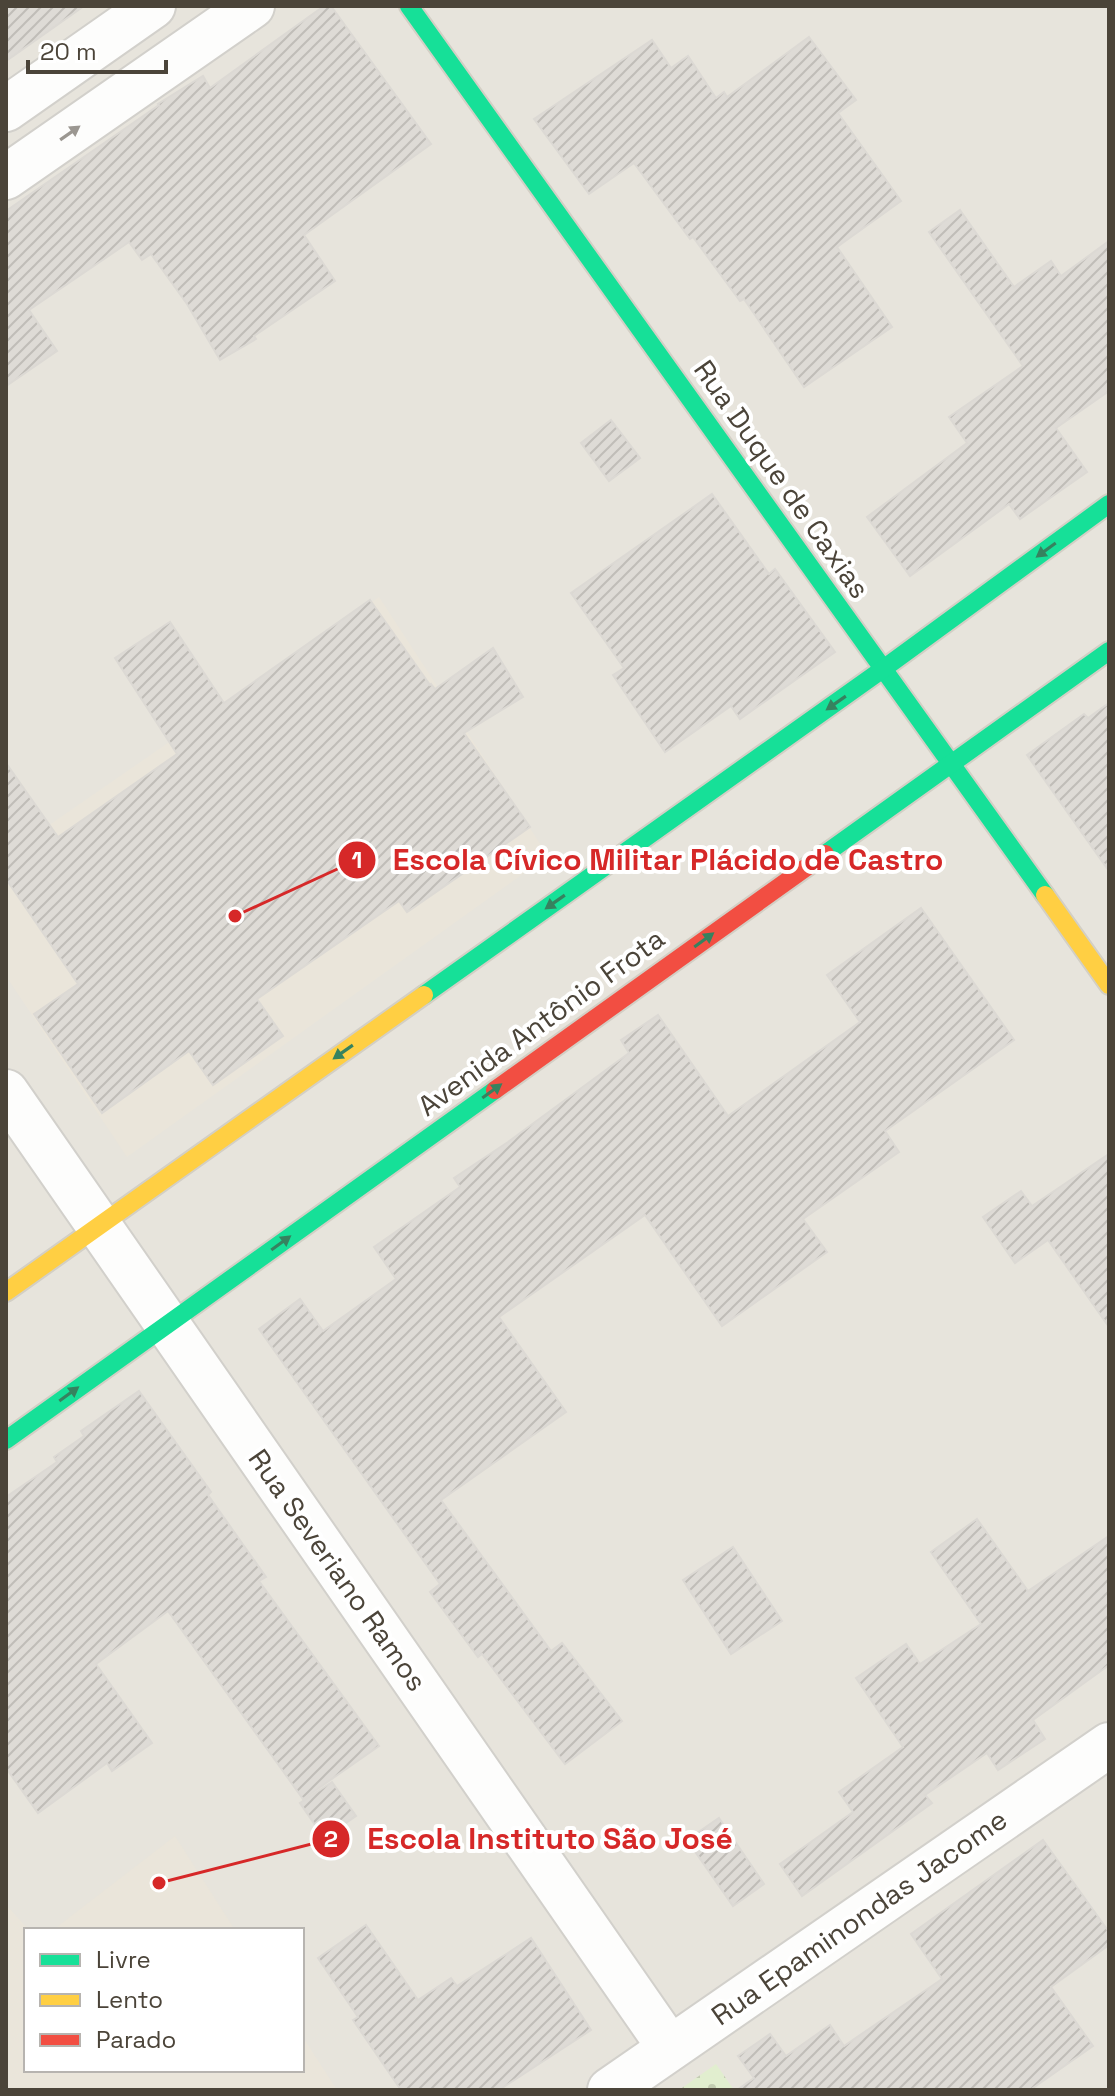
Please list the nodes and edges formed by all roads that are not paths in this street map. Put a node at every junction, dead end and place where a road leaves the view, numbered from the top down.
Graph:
1 (153, 6) edge
2 (252, 6) edge
3 (409, 6) edge
4 (6, 109) edge
5 (6, 177) edge
6 (1109, 504) edge
7 (1109, 651) edge
8 (883, 669) junction
9 (951, 763) junction
10 (1109, 985) edge
11 (6, 1092) edge
12 (99, 1226) junction
13 (6, 1292) edge
14 (167, 1323) junction
15 (6, 1440) edge
16 (1109, 1745) edge
17 (670, 2048) junction
18 (610, 2090) edge

1 - 4 street
5 -> 2 street
3 - 8 main road, Rua Duque de Caxias
6 -> 8 main road
7 - 9 main road, Avenida Antônio Frota
8 - 9 main road, Rua Duque de Caxias
8 -> 12 main road
9 - 10 main road, Rua Duque de Caxias
14 -> 9 main road, Avenida Antônio Frota
11 - 12 street, Rua Severiano Ramos
12 - 13 main road
12 - 14 street, Rua Severiano Ramos
15 -> 14 main road, Avenida Antônio Frota
14 - 17 street, Rua Severiano Ramos
16 - 17 street, Rua Epaminondas Jacome
17 - 18 street, Rua Epaminondas Jacome

